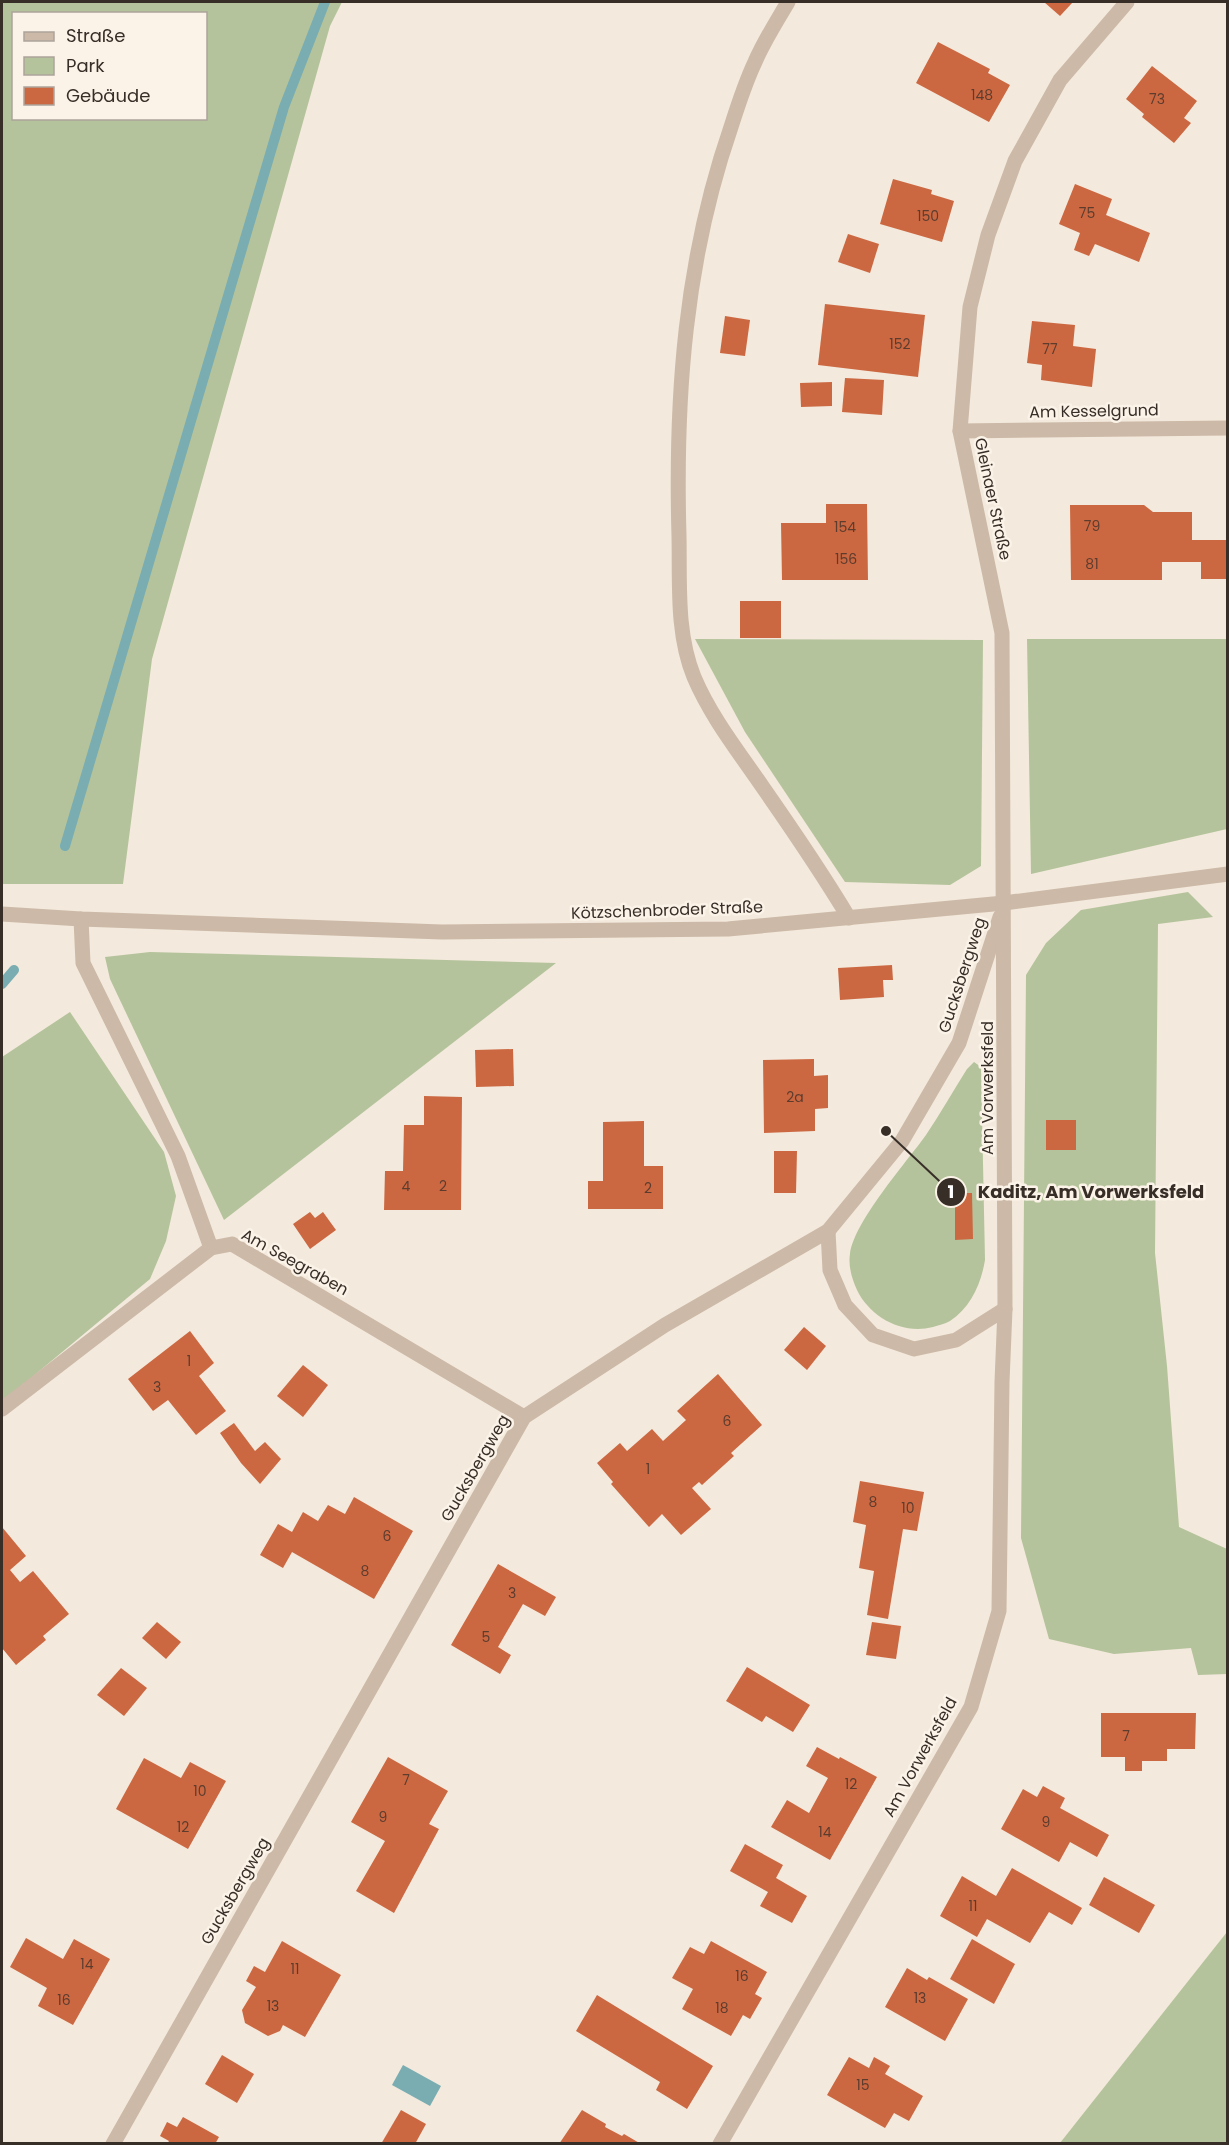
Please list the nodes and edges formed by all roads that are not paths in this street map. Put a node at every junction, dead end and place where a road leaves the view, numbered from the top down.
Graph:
1 (788, 2) edge
2 (1127, 2) edge
3 (1227, 428) edge
4 (960, 431) junction
5 (1227, 874) edge
6 (1004, 903) junction
7 (2, 914) edge
8 (849, 918) junction
9 (81, 919) junction
10 (828, 1231) junction
11 (211, 1248) junction
12 (1005, 1309) junction
13 (2, 1409) edge
14 (524, 1417) junction
15 (113, 2144) edge
16 (720, 2144) edge

1 - 8 street
2 - 4 street, Gleinaer Straße
3 - 4 street, Am Kesselgrund
4 - 6 street, Gleinaer Straße
5 - 6 street, Kötzschenbroder Straße
6 - 8 street, Kötzschenbroder Straße
6 - 10 street, Gucksbergweg
6 - 12 street, Am Vorwerksfeld
7 - 9 street, Kötzschenbroder Straße
8 - 9 street, Kötzschenbroder Straße
9 - 11 street
10 - 12 street
10 - 14 street, Gucksbergweg
11 - 13 street
11 - 14 street, Am Seegraben
12 - 16 street, Am Vorwerksfeld
14 - 15 street, Gucksbergweg

